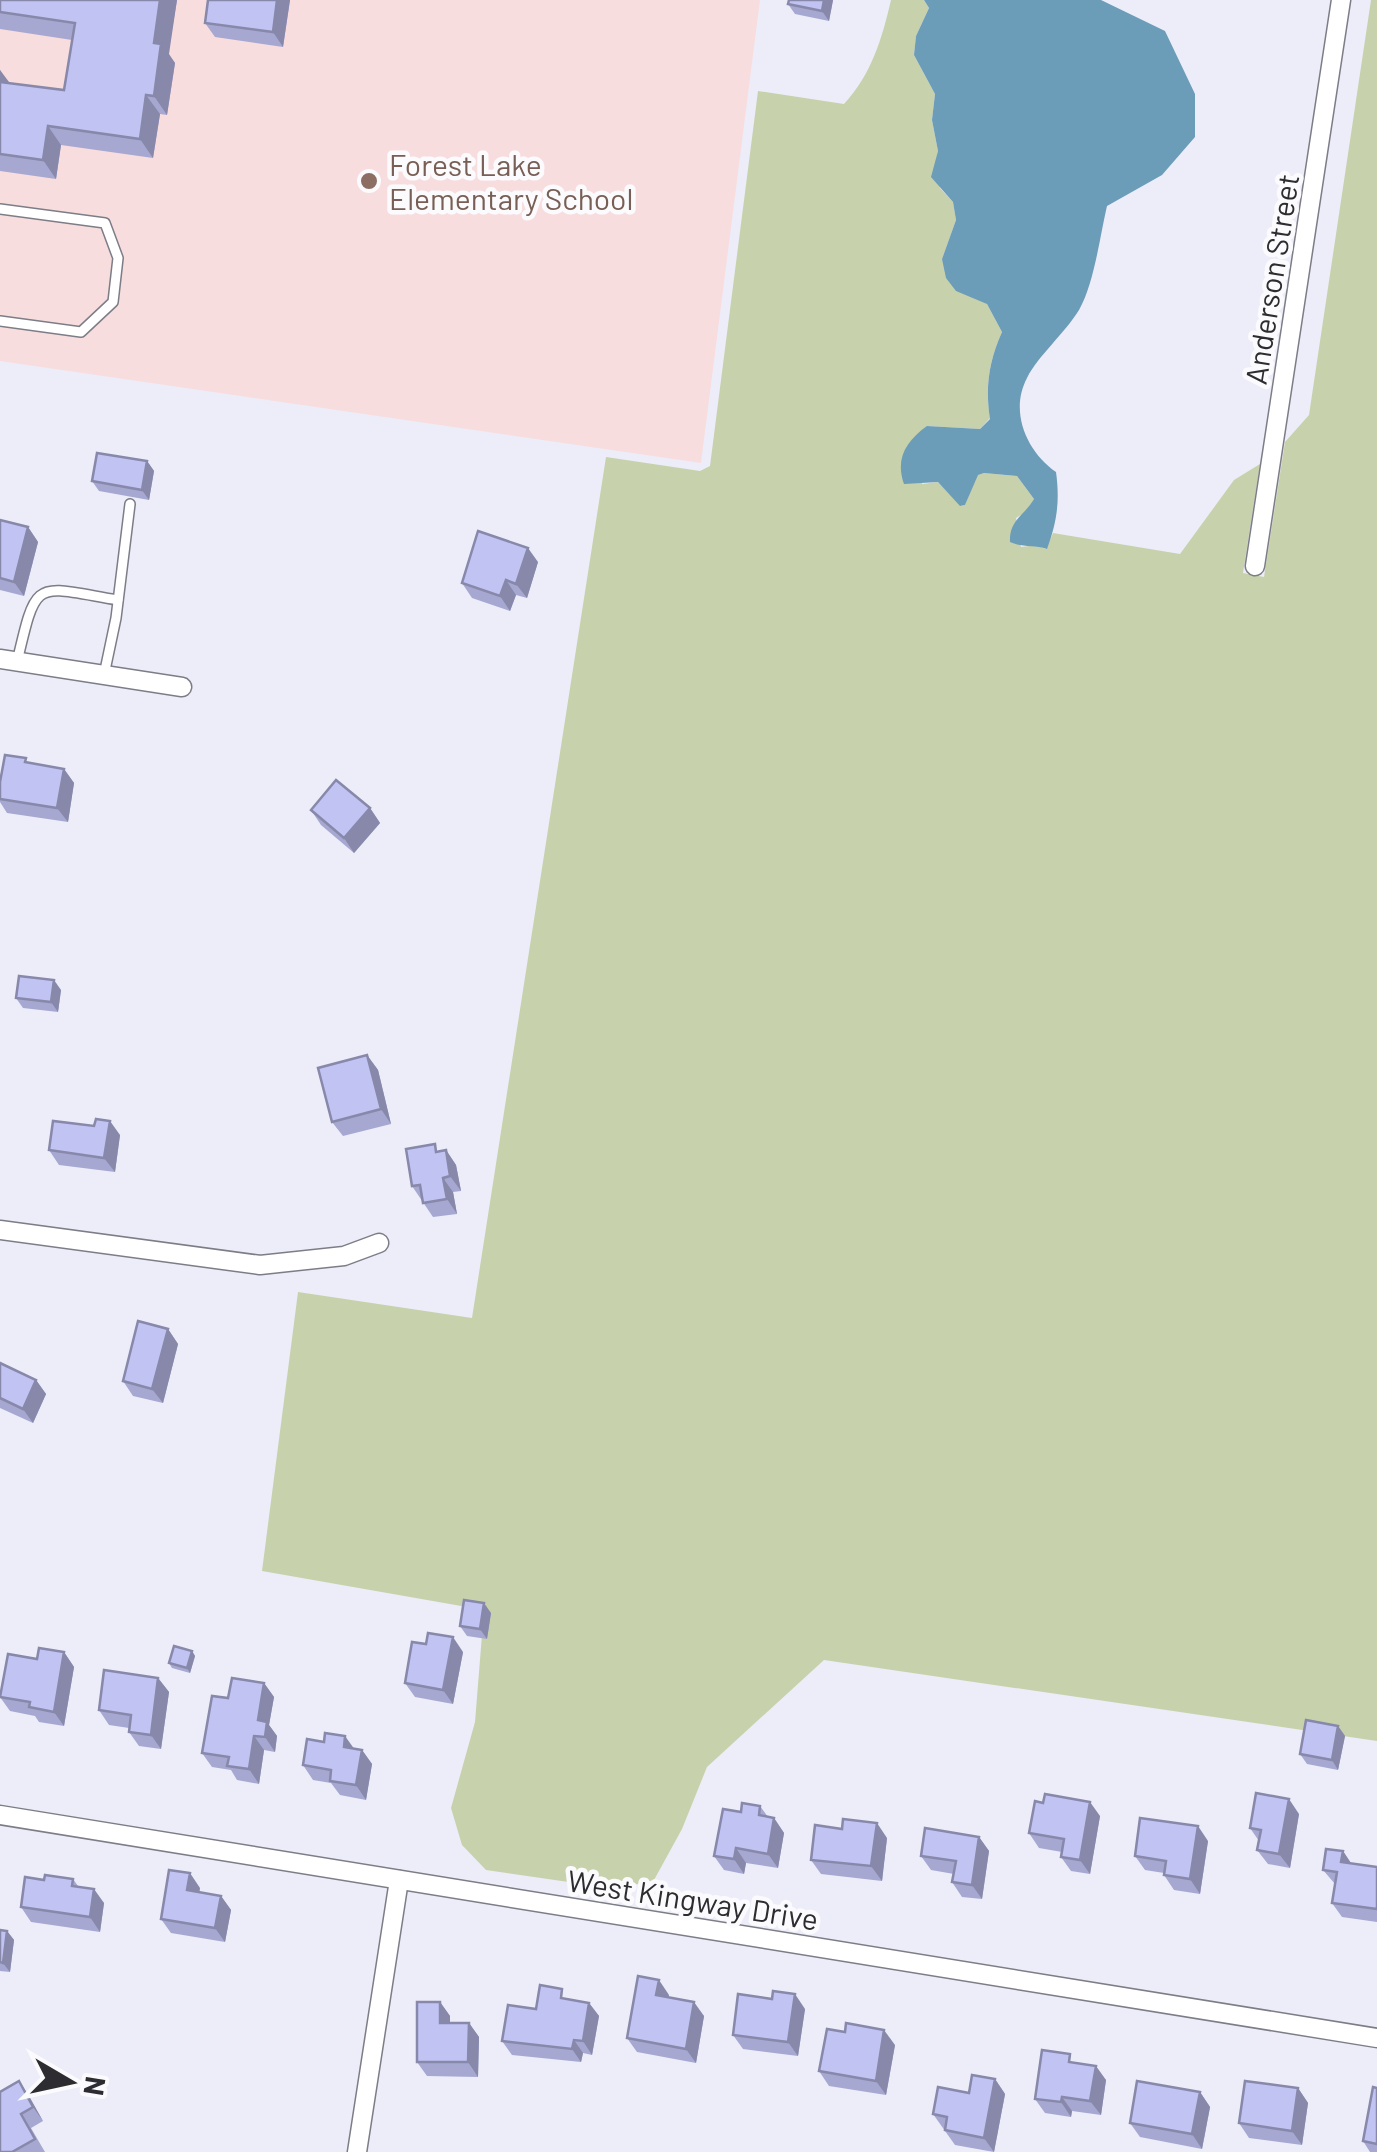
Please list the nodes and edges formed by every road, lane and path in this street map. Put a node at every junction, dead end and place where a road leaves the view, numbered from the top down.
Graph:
1 (1341, 0) edge
2 (0, 209) edge
3 (0, 321) edge
4 (130, 504) dead end
5 (1255, 566) dead end
6 (118, 600) junction
7 (9, 660) edge
8 (104, 675) junction
9 (182, 686) dead end
10 (0, 1230) edge
11 (379, 1243) dead end
12 (0, 1815) edge
13 (400, 1880) junction
14 (1377, 2038) edge
15 (357, 2152) edge

1 - 5 street, Anderson Street
2 - 3 lane
4 - 6 lane
6 - 7 lane
6 - 8 lane
7 - 8 street
8 - 9 street
10 - 11 street
12 - 13 street, West Kingway Drive
13 - 14 street, West Kingway Drive
13 - 15 street

